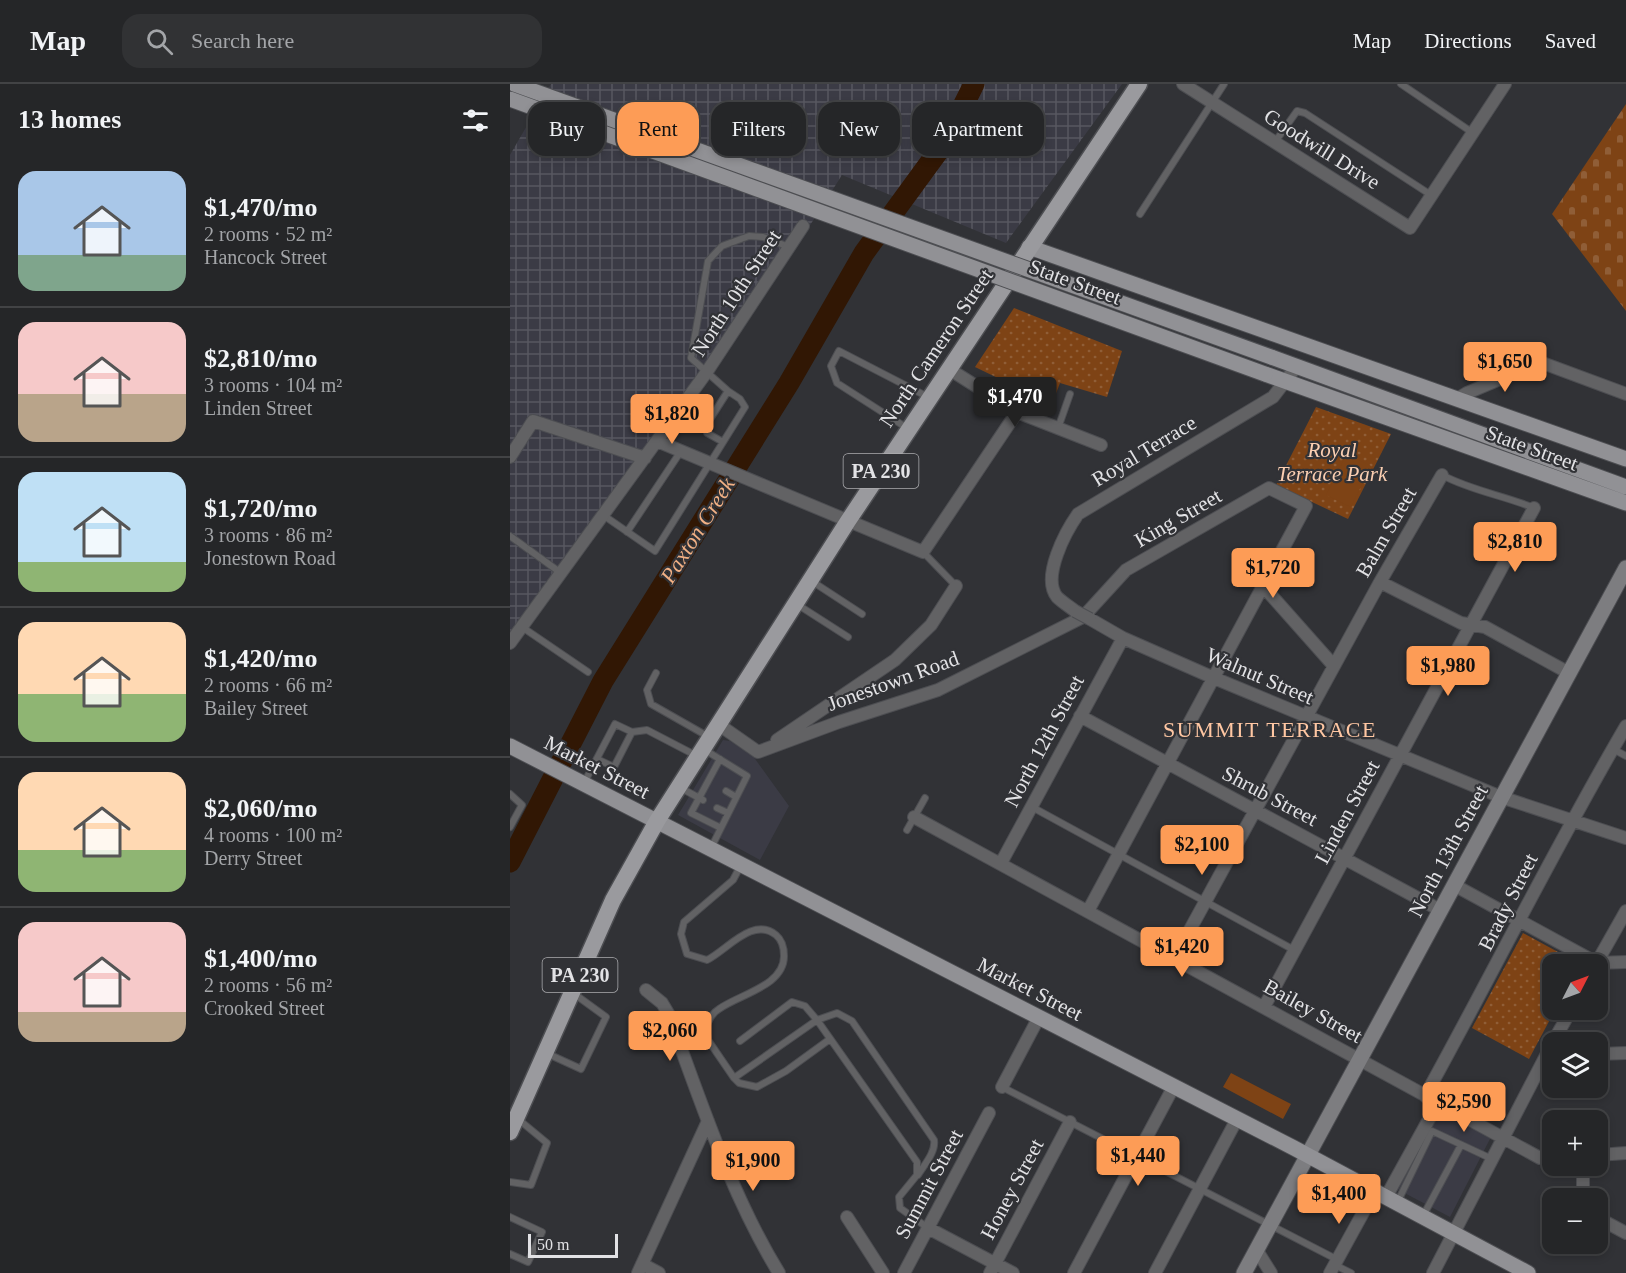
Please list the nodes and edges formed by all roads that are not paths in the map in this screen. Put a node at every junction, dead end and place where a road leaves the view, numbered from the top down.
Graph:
1 (514, 84) edge
2 (1139, 84) edge
3 (1184, 84) edge
4 (1224, 84) edge
5 (1401, 84) edge
6 (1505, 84) edge
7 (510, 99) edge
8 (1213, 103) junction
9 (1473, 133) junction
10 (1274, 142) junction
11 (1431, 195) junction
12 (1140, 214) dead end
13 (803, 226) dead end
14 (790, 247) junction
15 (1029, 247) junction
16 (1296, 366) junction
17 (950, 369) junction
18 (706, 373) junction
19 (1287, 381) junction
20 (728, 391) junction
21 (1070, 394) dead end
22 (1626, 394) edge
23 (930, 398) junction
24 (1457, 399) junction
25 (1017, 412) junction
26 (1058, 428) junction
27 (909, 430) junction
28 (657, 441) junction
29 (723, 442) junction
30 (1101, 445) dead end
31 (681, 451) junction
32 (510, 457) edge
33 (645, 458) junction
34 (1626, 459) edge
35 (710, 463) junction
36 (1442, 475) joint
37 (1626, 487) edge
38 (1626, 503) edge
39 (1534, 508) joint
40 (603, 515) junction
41 (848, 520) junction
42 (627, 532) junction
43 (510, 536) edge
44 (923, 552) junction
45 (1626, 568) edge
46 (561, 573) junction
47 (810, 580) junction
48 (1380, 582) junction
49 (956, 585) joint
50 (1263, 586) junction
51 (1056, 595) joint
52 (795, 603) junction
53 (862, 614) dead end
54 (1083, 616) junction
55 (1471, 624) junction
56 (522, 627) junction
57 (848, 637) dead end
58 (1123, 638) junction
59 (510, 643) edge
60 (1334, 666) junction
61 (588, 672) dead end
62 (1569, 673) junction
63 (656, 674) dead end
64 (1214, 678) junction
65 (1080, 716) junction
66 (1306, 717) junction
67 (1626, 726) edge
68 (632, 732) junction
69 (707, 742) junction
70 (510, 746) edge
71 (1613, 748) junction
72 (758, 752) junction
73 (1399, 755) junction
74 (1626, 756) edge
75 (597, 759) junction
76 (720, 759) junction
77 (1168, 763) junction
78 (584, 784) junction
79 (678, 787) junction
80 (726, 791) dead end
81 (510, 794) edge
82 (736, 797) junction
83 (1501, 797) junction
84 (925, 798) dead end
85 (701, 799) junction
86 (1031, 806) junction
87 (717, 808) dead end
88 (1255, 810) junction
89 (728, 813) junction
90 (914, 817) junction
91 (1572, 819) junction
92 (657, 821) junction
93 (510, 827) edge
94 (720, 828) junction
95 (907, 830) dead end
96 (1626, 838) edge
97 (711, 849) junction
98 (1119, 854) junction
99 (1344, 858) junction
100 (1000, 863) junction
101 (741, 864) junction
102 (1454, 885) junction
103 (1205, 901) junction
104 (1440, 910) junction
105 (1088, 911) junction
106 (1626, 911) edge
107 (1520, 922) junction
108 (1295, 950) junction
109 (1579, 954) edge
110 (1602, 954) edge
111 (1175, 957) junction
112 (1626, 962) edge
113 (1608, 963) edge
114 (646, 990) dead end
115 (572, 993) junction
116 (1264, 1007) junction
117 (1039, 1017) junction
118 (817, 1020) junction
119 (830, 1039) junction
120 (740, 1041) dead end
121 (546, 1052) junction
122 (1626, 1053) edge
123 (1608, 1054) edge
124 (1360, 1059) junction
125 (1542, 1069) edge
126 (734, 1078) junction
127 (1174, 1086) junction
128 (1002, 1087) joint
129 (1425, 1096) junction
130 (1438, 1103) junction
131 (989, 1113) dead end
132 (1237, 1119) junction
133 (708, 1121) junction
134 (1070, 1122) junction
135 (513, 1125) edge
136 (1504, 1137) junction
137 (1461, 1145) junction
138 (1626, 1153) edge
139 (1306, 1154) junction
140 (1608, 1154) edge
141 (1137, 1158) junction
142 (1542, 1158) edge
143 (1493, 1159) junction
144 (917, 1175) junction
145 (510, 1182) edge
146 (1199, 1190) junction
147 (1386, 1197) junction
148 (1423, 1216) junction
149 (510, 1217) edge
150 (847, 1217) dead end
151 (1608, 1223) edge
152 (1269, 1225) junction
153 (928, 1228) junction
154 (1455, 1233) junction
155 (1626, 1233) edge
156 (1257, 1249) junction
157 (510, 1254) edge
158 (1334, 1266) edge
159 (992, 1268) edge
160 (640, 1269) edge
161 (659, 1273) edge
162 (779, 1273) edge
163 (883, 1273) edge
164 (904, 1273) edge
165 (1013, 1273) edge
166 (1074, 1273) edge
167 (1155, 1273) edge
168 (1244, 1273) edge
169 (1271, 1273) edge
170 (1351, 1273) edge
171 (1433, 1273) edge
172 (1528, 1273) edge

1 - 16 main road, State Street, bridge
2 - 15 highway, North Cameron Street / PA 230
3 - 8 street, Goodwill Drive
4 - 8 lane
5 - 9 lane
6 - 9 street
7 - 19 main road, State Street, bridge
8 - 10 street, Goodwill Drive
8 - 12 lane
9 - 11 street
10 - 11 lane
10 - 11 street, Goodwill Drive
13 - 14 street, North 10th Street
14 - 18 street, North 10th Street
14 - 18 lane
15 - 17 highway, North Cameron Street / PA 230
15 - 24 main road, State Street
16 - 19 street, Royal Terrace
16 - 37 main road, State Street
17 - 23 highway, North Cameron Street / PA 230
17 - 25 street
18 - 20 lane
18 - 28 street, North 10th Street
19 - 38 main road, State Street
19 - 51 street, Royal Terrace
20 - 29 lane
20 - 29 lane
21 - 26 lane
22 - 24 street
23 - 27 highway, North Cameron Street / PA 230
23 - 27 lane
24 - 34 main road, State Street
25 - 26 street
25 - 44 street
26 - 30 street
27 - 41 highway, North Cameron Street / PA 230
28 - 31 street
28 - 33 street, North 10th Street
29 - 35 lane
31 - 35 street
31 - 42 lane
32 - 33 street
33 - 40 street, North 10th Street
35 - 41 street
35 - 42 lane
36 - 39 lane
36 - 48 street, Balm Street
39 - 55 street, Linden Street
40 - 42 lane
40 - 46 street, North 10th Street
41 - 44 street
41 - 47 highway, North Cameron Street / PA 230
43 - 46 lane
44 - 49 lane
45 - 62 main road, North 13th Street
46 - 56 street, North 10th Street
47 - 52 highway, North Cameron Street / PA 230
47 - 53 lane
48 - 55 street
48 - 60 street, Balm Street
49 - 72 street
50 - 54 street, King Street
50 - 60 street
50 - 64 street
51 - 54 street, Walnut Street
52 - 57 lane
52 - 69 highway, North Cameron Street / PA 230
54 - 58 street, Walnut Street
54 - 72 street, Jonestown Road
55 - 62 street
55 - 73 street, Linden Street
56 - 59 street, North 10th Street
56 - 61 lane
58 - 64 street, Walnut Street
58 - 65 street, North 12th Street
60 - 66 street, Balm Street
62 - 83 main road, North 13th Street
63 - 69 lane
64 - 66 street, Walnut Street
64 - 77 street
65 - 77 street, Shrub Street
65 - 86 street, North 12th Street
66 - 73 street, Walnut Street
66 - 88 street, Balm Street
67 - 71 street, Brady Street
68 - 69 lane
68 - 75 lane
68 - 75 lane
69 - 72 street
69 - 76 lane
69 - 79 highway, North Cameron Street / PA 230
70 - 78 main road, Market Street
71 - 74 lane
71 - 91 street, Brady Street
73 - 83 street, Walnut Street
73 - 99 street, Linden Street
75 - 78 lane
76 - 82 lane
76 - 85 lane
77 - 88 street, Shrub Street
77 - 98 street
78 - 92 main road, Market Street
79 - 85 lane
79 - 92 highway, North Cameron Street / PA 230
80 - 82 lane
81 - 93 lane
82 - 89 lane
83 - 91 street, Walnut Street
83 - 102 main road, North 13th Street
84 - 90 lane
85 - 94 lane
86 - 98 lane
86 - 100 street, North 12th Street
87 - 89 lane
88 - 99 street, Shrub Street
88 - 103 street, Balm Street
89 - 94 lane
90 - 95 lane
90 - 100 street, Bailey Street
91 - 96 street, Walnut Street
91 - 107 street, Brady Street
92 - 97 main road, Market Street
92 - 115 highway, PA 230
94 - 97 lane
97 - 101 main road, Market Street
98 - 103 lane
98 - 105 street
99 - 104 street, Shrub Street
99 - 108 street, Linden Street
100 - 105 street, Bailey Street
101 - 117 main road, Market Street
101 - 126 lane
102 - 104 main road, North 13th Street
102 - 107 street
103 - 108 lane
103 - 111 street, Balm Street
104 - 124 main road, North 13th Street
105 - 111 street, Bailey Street
106 - 110 street
107 - 109 street
107 - 129 street, Brady Street
108 - 116 street, Linden Street
111 - 116 street, Bailey Street
112 - 113 street
114 - 133 street
115 - 121 highway, PA 230
115 - 121 lane
116 - 124 street, Bailey Street
117 - 127 main road, Market Street
117 - 128 street
118 - 119 lane
118 - 120 lane
118 - 126 lane
118 - 144 lane
119 - 126 lane
119 - 144 lane
121 - 135 highway, PA 230
122 - 123 street
124 - 129 street, Bailey Street
124 - 139 main road, North 13th Street
125 - 136 street
127 - 132 main road, Market Street
127 - 141 street
128 - 134 lane
129 - 130 street, Bailey Street
130 - 136 street, Bailey Street
130 - 147 street
131 - 153 street, Summit Street
132 - 139 main road, Market Street
132 - 146 street
133 - 160 street
133 - 162 street
134 - 141 lane
134 - 159 street, Honey Street
135 - 145 lane
136 - 142 street, Bailey Street
136 - 143 street
137 - 143 lane
137 - 147 lane
137 - 148 lane
138 - 140 street
139 - 147 main road, Market Street
139 - 152 main road, North 13th Street
141 - 146 lane
141 - 166 street
143 - 154 street
144 - 153 lane
146 - 152 lane
146 - 167 street
147 - 148 main road, Market Street
147 - 158 street
148 - 154 main road, Market Street
149 - 157 lane
150 - 163 street
151 - 155 street
152 - 156 main road, North 13th Street
152 - 158 lane
153 - 159 street
153 - 164 street, Summit Street
154 - 171 street
154 - 172 main road, Market Street
156 - 168 main road, North 13th Street
156 - 169 street
158 - 170 lane
159 - 165 street
160 - 161 street

